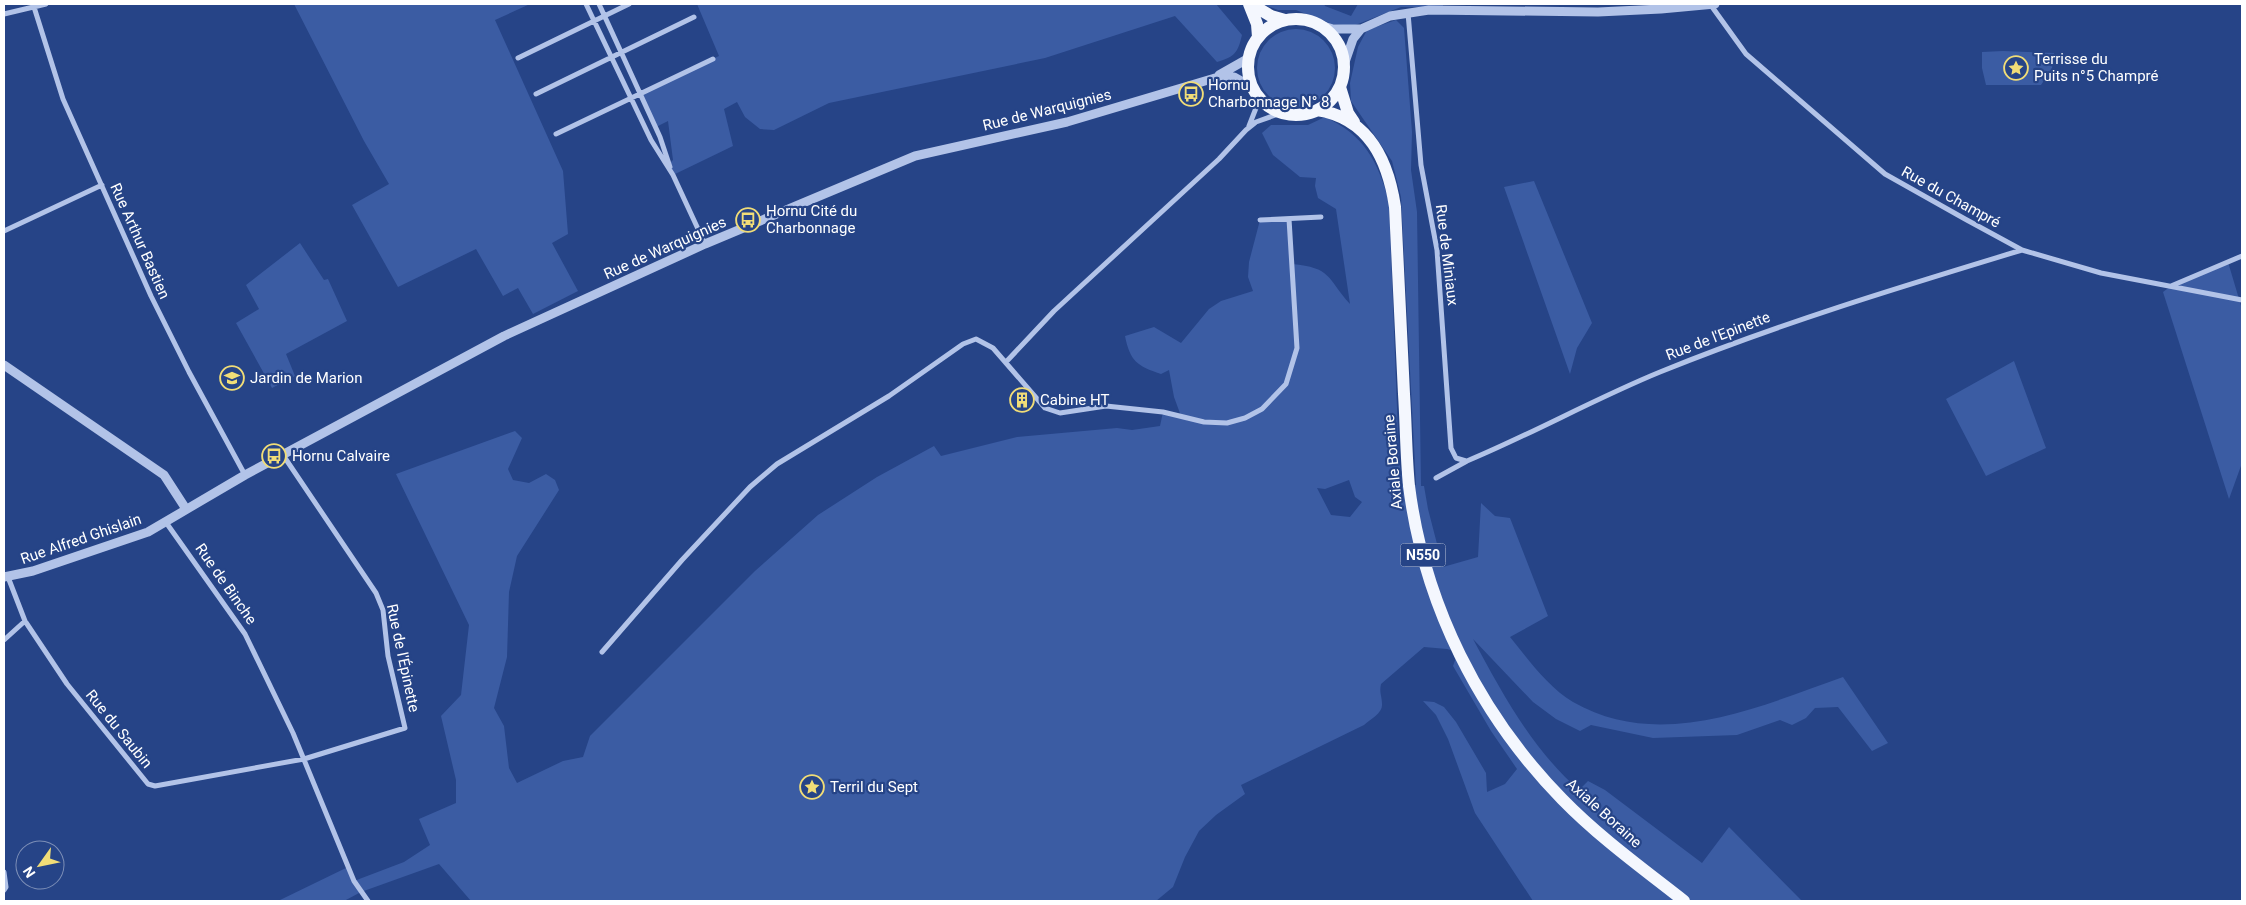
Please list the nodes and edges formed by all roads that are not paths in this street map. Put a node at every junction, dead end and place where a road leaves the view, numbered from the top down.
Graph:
1 (46, 4) edge
2 (586, 4) edge
3 (599, 4) edge
4 (629, 4) edge
5 (1250, 4) edge
6 (1704, 4) edge
7 (1715, 4) edge
8 (1686, 5) edge
9 (34, 7) junction
10 (1408, 13) junction
11 (4, 14) edge
12 (604, 16) junction
13 (694, 17) dead end
14 (1285, 20) junction
15 (594, 21) junction
16 (1320, 26) junction
17 (1361, 29) junction
18 (1258, 37) junction
19 (621, 52) junction
20 (612, 57) junction
21 (518, 58) dead end
22 (1249, 58) junction
23 (713, 59) dead end
24 (1344, 65) junction
25 (1215, 78) junction
26 (1340, 87) junction
27 (1254, 91) junction
28 (536, 94) dead end
29 (640, 94) junction
30 (631, 98) junction
31 (1317, 110) junction
32 (1280, 113) junction
33 (1355, 124) junction
34 (1246, 130) junction
35 (556, 134) dead end
36 (673, 175) junction
37 (102, 185) junction
38 (1321, 217) dead end
39 (1288, 219) junction
40 (1260, 220) dead end
41 (4, 231) edge
42 (705, 244) junction
43 (2022, 250) junction
44 (2242, 256) edge
45 (2171, 286) junction
46 (2242, 300) edge
47 (1006, 362) junction
48 (4, 365) edge
49 (283, 455) junction
50 (1467, 461) junction
51 (246, 475) junction
52 (1436, 478) dead end
53 (186, 509) junction
54 (165, 521) junction
55 (6, 577) edge
56 (25, 621) junction
57 (4, 640) edge
58 (602, 652) dead end
59 (304, 759) junction
60 (4, 872) edge
61 (4, 890) edge
62 (368, 901) edge
63 (1684, 901) edge

1 - 9 street
2 - 15 street
3 - 12 street
4 - 12 street
5 - 14 main road
5 - 18 main road
6 - 7 street
6 - 8 street
6 - 43 street, Rue du Champré
8 - 10 street
9 - 11 street
9 - 37 street, Rue Arthur Bastien
10 - 17 street
10 - 50 street, Rue de Miniaux
12 - 15 street
12 - 19 street
13 - 19 street
14 - 16 main road
14 - 18 main road
15 - 20 street
15 - 21 street
16 - 17 street
16 - 24 main road
17 - 24 street
18 - 22 main road
19 - 20 street
19 - 29 street
20 - 28 street
20 - 30 street
22 - 25 street
22 - 27 main road
23 - 29 street
24 - 26 main road
25 - 27 street
25 - 42 street, Rue de Warquignies
26 - 31 main road
26 - 33 main road
27 - 32 main road
27 - 34 street
29 - 30 street
29 - 36 street
30 - 35 street
30 - 36 street
31 - 32 main road, Axiale Boraine
31 - 33 main road, Axiale Boraine / N550
32 - 34 street
33 - 63 main road, Axiale Boraine / N550
34 - 47 street
36 - 42 street
37 - 41 street
37 - 51 street, Rue Arthur Bastien
38 - 39 street
39 - 40 street
39 - 47 street
42 - 49 street, Rue de Warquignies
43 - 45 street, Rue du Champré
43 - 50 street, Rue de l'Epinette
44 - 45 street
45 - 46 street, Rue du Champré
47 - 58 street
48 - 53 street
49 - 51 street, Rue de Warquignies
49 - 59 street, Rue de l'Épinette
50 - 52 street, Rue de l'Epinette
51 - 53 street, Rue de Warquignies
53 - 54 street
54 - 55 street, Rue Alfred Ghislain
54 - 59 street, Rue de Binche
55 - 56 street, Rue du Saubin
56 - 57 street
56 - 59 street, Rue du Saubin
59 - 62 street, Rue de Binche
60 - 61 street

